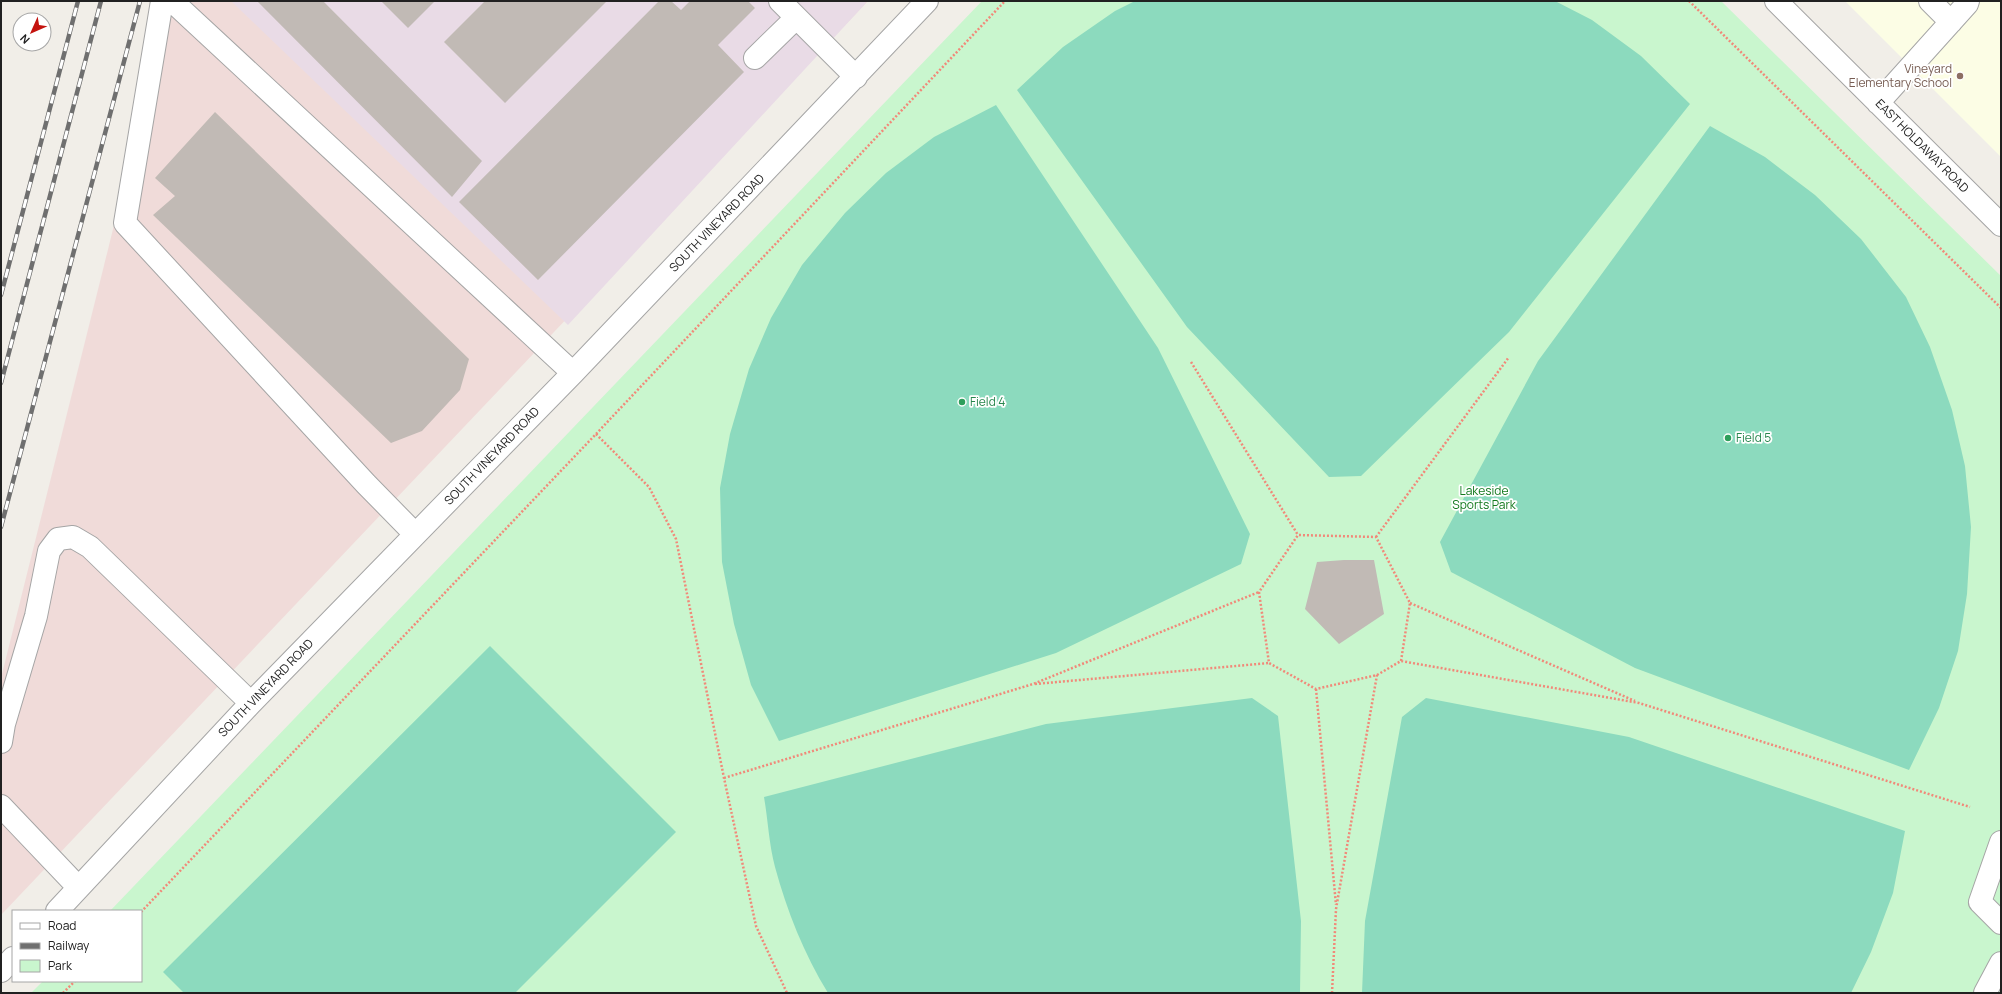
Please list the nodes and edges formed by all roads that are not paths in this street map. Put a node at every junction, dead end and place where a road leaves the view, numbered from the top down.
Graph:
1 (162, 1) edge
2 (172, 1) edge
3 (780, 1) edge
4 (927, 1) edge
5 (1776, 1) edge
6 (1930, 1) edge
7 (1968, 1) edge
8 (796, 18) junction
9 (1952, 22) junction
10 (754, 58) dead end
11 (856, 77) junction
12 (1878, 103) junction
13 (2001, 224) edge
14 (573, 373) junction
15 (415, 534) junction
16 (251, 703) junction
17 (1, 742) edge
18 (1, 806) edge
19 (2001, 842) edge
20 (78, 888) junction
21 (58, 910) edge
22 (2001, 923) edge
23 (12, 959) edge
24 (2001, 963) edge
25 (1, 972) edge
26 (1985, 993) edge

1 - 15 street
2 - 14 street
3 - 8 street
4 - 11 street, SOUTH VINEYARD ROAD
5 - 12 street, EAST HOLDAWAY ROAD
6 - 9 street
7 - 9 street
8 - 10 street
8 - 11 street
9 - 12 street
11 - 14 street, SOUTH VINEYARD ROAD
12 - 13 street, EAST HOLDAWAY ROAD
14 - 15 street, SOUTH VINEYARD ROAD
15 - 16 street, SOUTH VINEYARD ROAD
16 - 17 street
16 - 20 street, SOUTH VINEYARD ROAD
18 - 20 street
19 - 22 street
20 - 21 street, SOUTH VINEYARD ROAD
23 - 25 street
24 - 26 street

